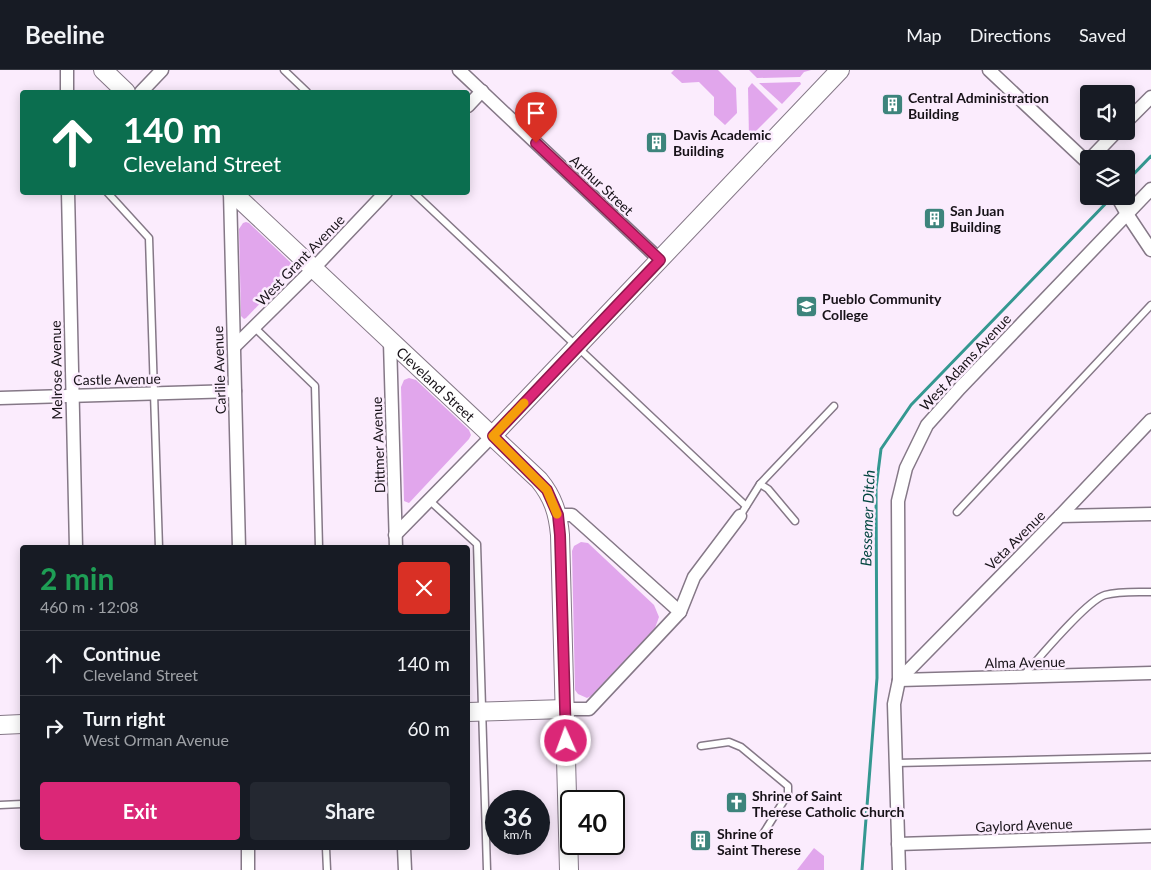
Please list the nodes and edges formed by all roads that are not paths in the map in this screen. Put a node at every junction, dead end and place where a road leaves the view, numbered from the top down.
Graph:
1 (67, 70) edge
2 (103, 70) edge
3 (162, 70) edge
4 (284, 70) edge
5 (459, 70) edge
6 (840, 70) edge
7 (989, 70) edge
8 (67, 90) edge
9 (124, 90) edge
10 (143, 90) edge
11 (306, 90) edge
12 (482, 91) junction
13 (1151, 97) edge
14 (470, 104) edge
15 (1135, 113) edge
16 (1108, 140) edge
17 (1099, 150) edge
18 (1080, 154) edge
19 (1151, 189) edge
20 (68, 195) edge
21 (110, 195) edge
22 (231, 195) edge
23 (234, 195) edge
24 (383, 195) edge
25 (416, 195) edge
26 (1123, 205) edge
27 (1127, 214) junction
28 (1151, 250) edge
29 (660, 260) junction
30 (313, 269) junction
31 (1151, 305) edge
32 (255, 328) junction
33 (390, 342) junction
34 (234, 347) junction
35 (576, 347) junction
36 (235, 391) junction
37 (155, 394) junction
38 (72, 396) junction
39 (0, 398) edge
40 (834, 406) dead end
41 (1151, 420) edge
42 (493, 436) junction
43 (760, 484) junction
44 (429, 500) junction
45 (743, 511) junction
46 (956, 512) dead end
47 (1151, 514) edge
48 (558, 515) junction
49 (1060, 516) junction
50 (796, 521) dead end
51 (396, 541) edge
52 (76, 545) edge
53 (159, 545) edge
54 (239, 545) edge
55 (318, 545) edge
56 (1151, 592) edge
57 (680, 612) junction
58 (1151, 673) edge
59 (1022, 677) junction
60 (899, 680) junction
61 (565, 710) junction
62 (475, 712) edge
63 (20, 724) edge
64 (0, 725) edge
65 (701, 746) dead end
66 (1151, 757) edge
67 (896, 763) junction
68 (20, 804) edge
69 (0, 805) edge
70 (763, 834) dead end
71 (1151, 836) edge
72 (898, 844) junction
73 (248, 850) edge
74 (326, 850) edge
75 (404, 850) edge
76 (248, 870) edge
77 (327, 870) edge
78 (405, 870) edge
79 (487, 870) edge
80 (569, 870) edge
81 (899, 870) edge

1 - 8 street
2 - 9 street
3 - 10 street
4 - 11 lane
5 - 12 street, Arthur Street
6 - 29 street
7 - 18 street
12 - 14 street
12 - 29 street, Arthur Street
13 - 15 street
16 - 17 street
19 - 27 street, West Adams Avenue
20 - 38 street, Melrose Avenue
21 - 37 lane
22 - 34 street, Carlile Avenue
23 - 30 street, Cleveland Street
24 - 30 street, West Grant Avenue
25 - 35 lane
26 - 27 street
27 - 28 street
27 - 60 street, West Adams Avenue
29 - 35 street
30 - 32 street, West Grant Avenue
30 - 33 street, Cleveland Street
31 - 46 lane
32 - 34 street, West Grant Avenue
32 - 55 lane
33 - 42 street, Cleveland Street
33 - 51 street, Dittmer Avenue
34 - 36 street, Carlile Avenue
35 - 42 street
35 - 45 lane
36 - 37 street, Castle Avenue
36 - 54 street, Carlile Avenue
37 - 38 street, Castle Avenue
37 - 53 lane
38 - 39 street, Castle Avenue
38 - 52 street, Melrose Avenue
40 - 43 lane
41 - 49 street, Veta Avenue
42 - 44 street
42 - 48 street, Cleveland Street
43 - 45 lane
43 - 50 lane
44 - 51 street
44 - 62 lane
45 - 57 street
47 - 49 street
48 - 57 street
48 - 61 street, Cleveland Street
49 - 60 street, Veta Avenue
56 - 59 lane
57 - 61 street
58 - 59 street, Alma Avenue
59 - 60 street, Alma Avenue
60 - 67 street, West Adams Avenue
61 - 62 street
61 - 80 street, Cleveland Street
62 - 79 lane
63 - 64 street
65 - 70 lane
66 - 67 lane
67 - 72 street, West Adams Avenue
68 - 69 lane
71 - 72 street, Gaylord Avenue
72 - 81 street, West Adams Avenue
73 - 76 street
74 - 77 lane
75 - 78 street

